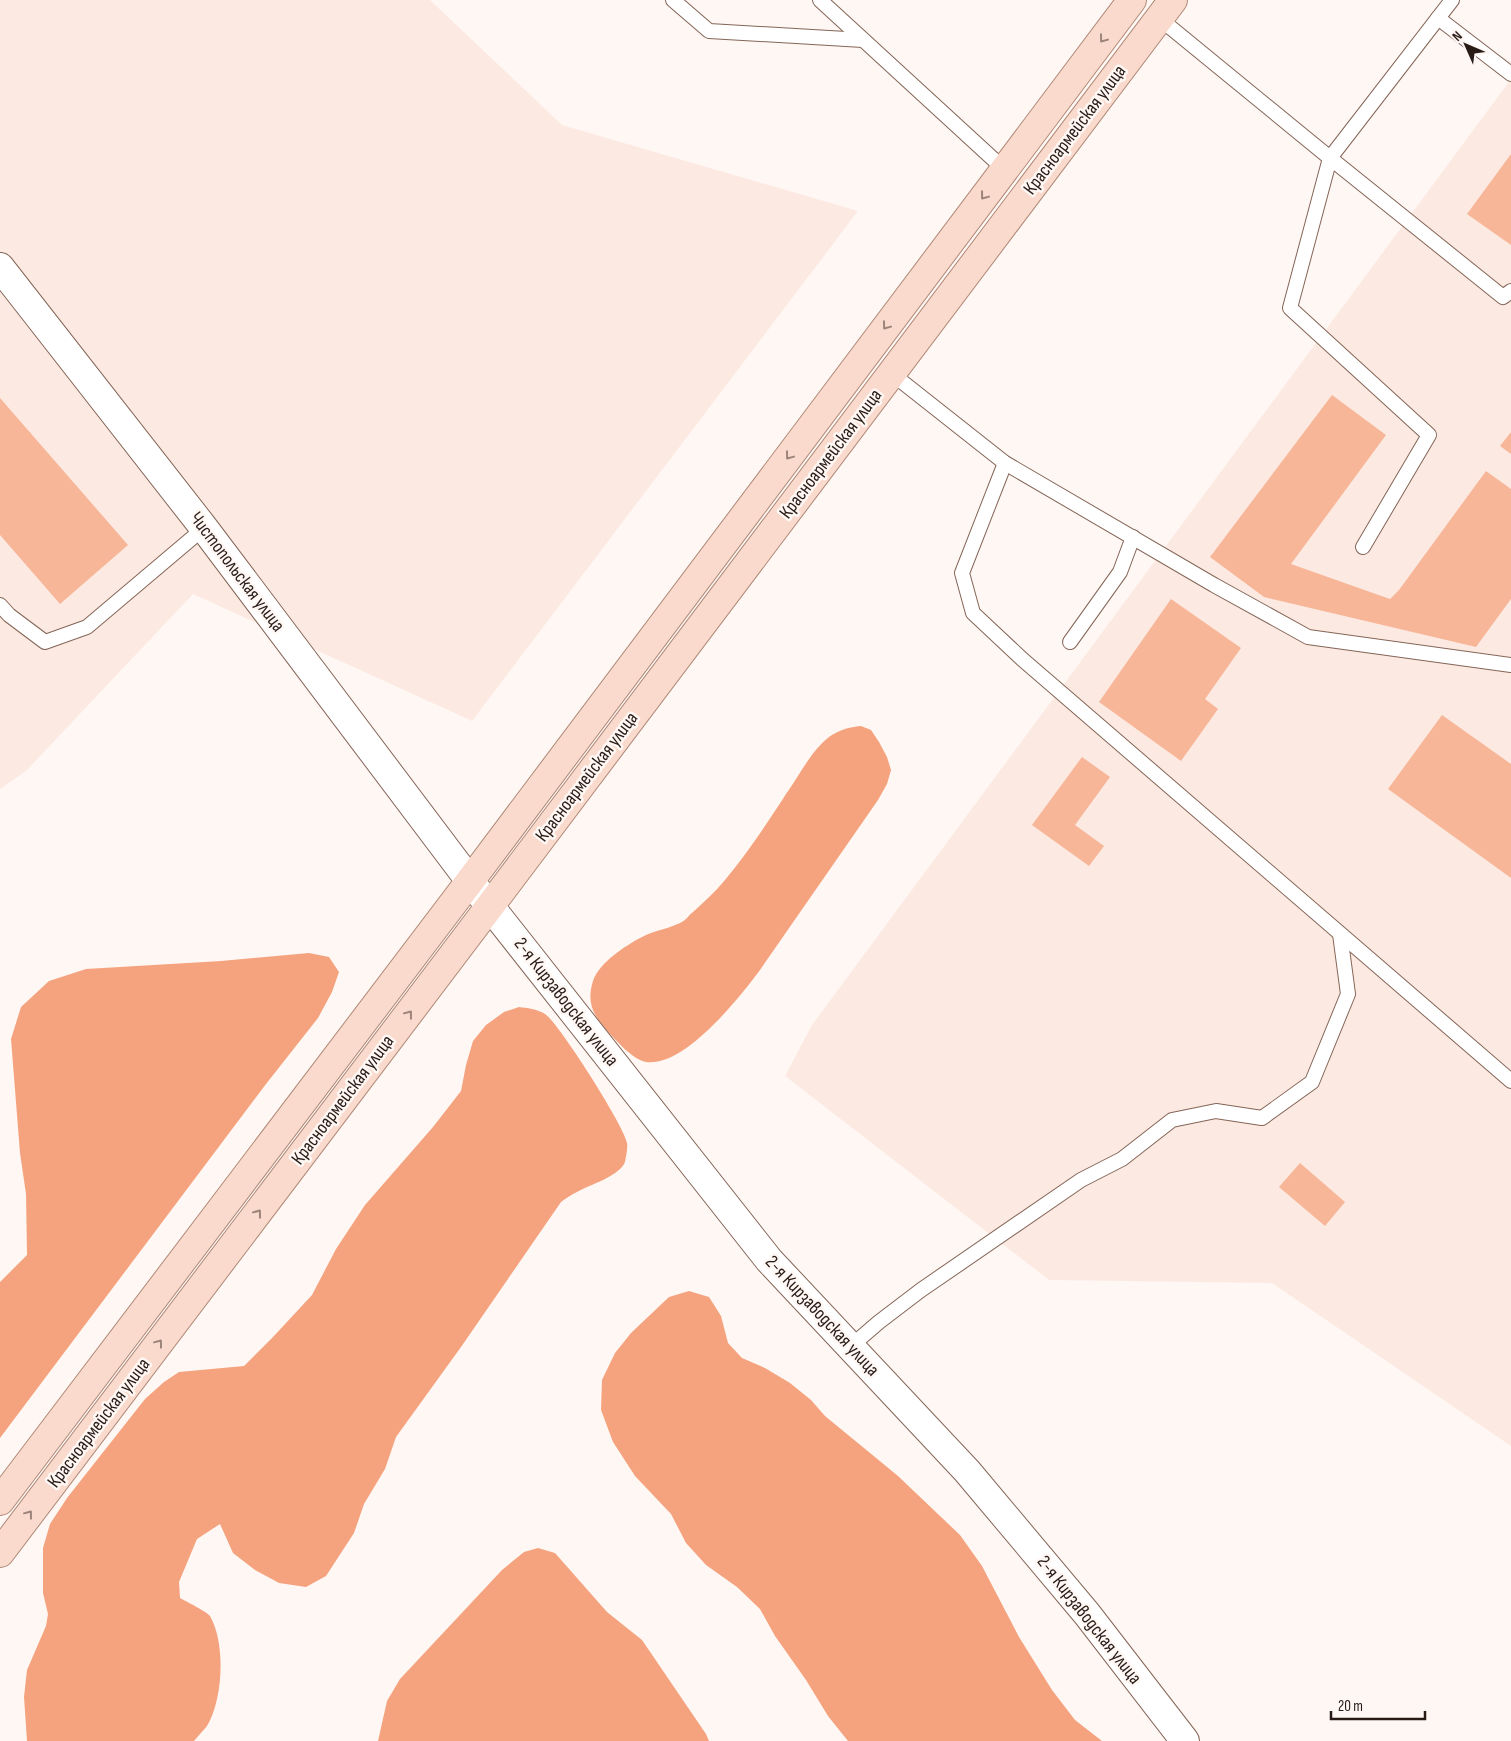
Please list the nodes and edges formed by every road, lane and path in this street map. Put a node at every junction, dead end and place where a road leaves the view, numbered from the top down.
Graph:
1 (673, 0) edge
2 (820, 0) edge
3 (1132, 0) edge
4 (1452, 0) edge
5 (1166, 9) edge
6 (1438, 18) junction
7 (863, 40) junction
8 (1511, 74) edge
9 (1330, 158) junction
10 (1004, 169) junction
11 (0, 267) edge
12 (1511, 291) edge
13 (891, 374) junction
14 (1005, 463) junction
15 (204, 528) junction
16 (1132, 538) junction
17 (1363, 547) dead end
18 (0, 605) edge
19 (1070, 642) dead end
20 (1511, 665) edge
21 (470, 881) junction
22 (490, 906) junction
23 (1340, 934) junction
24 (1511, 1081) edge
25 (850, 1347) junction
26 (0, 1501) edge
27 (0, 1553) edge
28 (1185, 1741) edge

1 - 7 lane
2 - 7 lane
3 -> 10 main road, Красноармейская улица
4 - 6 lane
5 - 9 lane
5 - 13 main road, Красноармейская улица
6 - 8 lane
6 - 9 lane
7 - 10 lane
9 - 12 lane
9 - 17 lane
10 -> 21 main road, Красноармейская улица
11 - 15 street, Чистопольская улица
13 - 14 lane
13 - 22 main road, Красноармейская улица
14 - 16 lane
14 - 23 lane
15 - 18 lane
15 - 21 street, Чистопольская улица
16 - 19 lane
16 - 20 lane
21 - 22 street, 2-я Кирзаводская улица
21 - 26 main road, Красноармейская улица
22 - 25 street, 2-я Кирзаводская улица
27 -> 22 main road, Красноармейская улица
23 - 24 lane
23 - 25 lane
25 - 28 street, 2-я Кирзаводская улица

